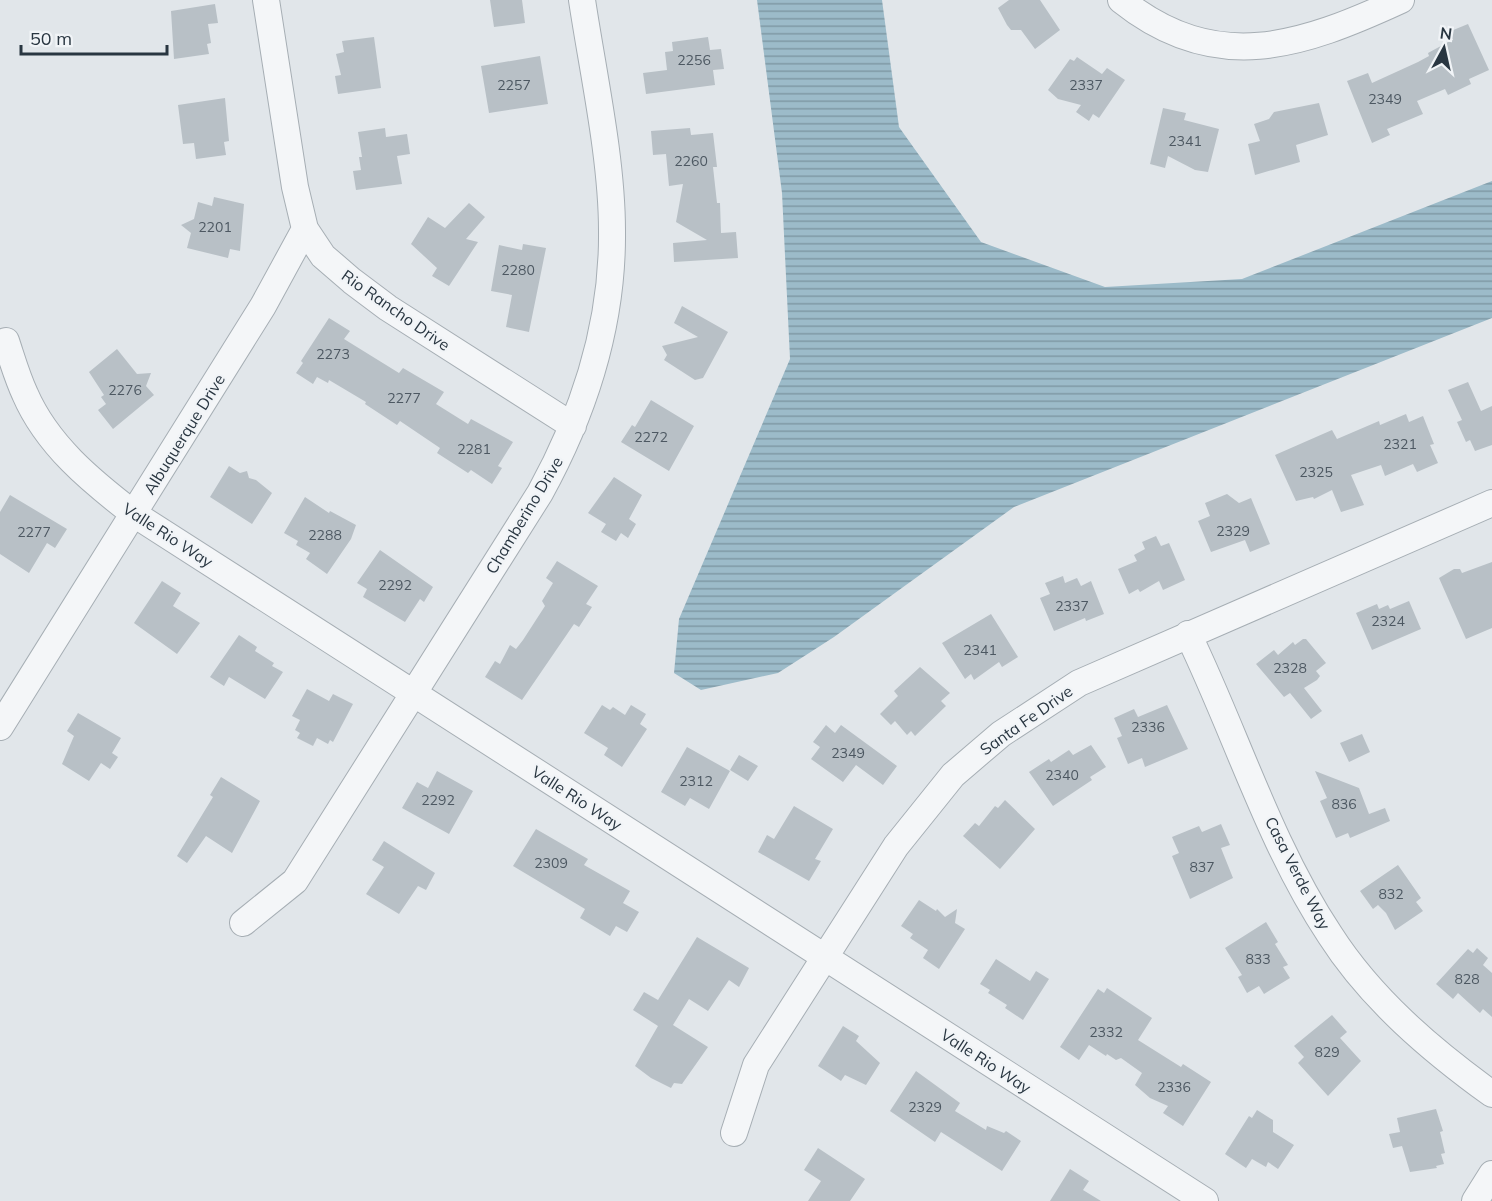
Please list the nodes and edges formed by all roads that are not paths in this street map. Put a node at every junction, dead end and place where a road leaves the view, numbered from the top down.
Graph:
1 (266, 0) edge
2 (582, 0) edge
3 (1121, 0) edge
4 (1401, 0) edge
5 (305, 229) junction
6 (6, 341) dead end
7 (573, 426) junction
8 (1492, 502) edge
9 (134, 514) junction
10 (1188, 634) junction
11 (414, 693) junction
12 (0, 727) edge
13 (243, 923) dead end
14 (823, 957) junction
15 (1492, 1094) edge
16 (734, 1133) dead end
17 (1492, 1174) edge
18 (1205, 1201) edge
19 (1475, 1201) edge

1 - 5 street, Rio Rancho Drive
2 - 7 street, Chamberino Drive
3 - 4 street
5 - 7 street, Rio Rancho Drive
5 - 9 street, Albuquerque Drive
6 - 9 street, Valle Rio Way
7 - 11 street, Chamberino Drive
8 - 10 street, Santa Fe Drive
9 - 11 street, Valle Rio Way
9 - 12 street, Albuquerque Drive
10 - 14 street, Santa Fe Drive
10 - 15 street, Casa Verde Way
11 - 13 street, Chamberino Drive
11 - 14 street, Valle Rio Way
14 - 16 street, Santa Fe Drive
14 - 18 street, Valle Rio Way
17 - 19 street

